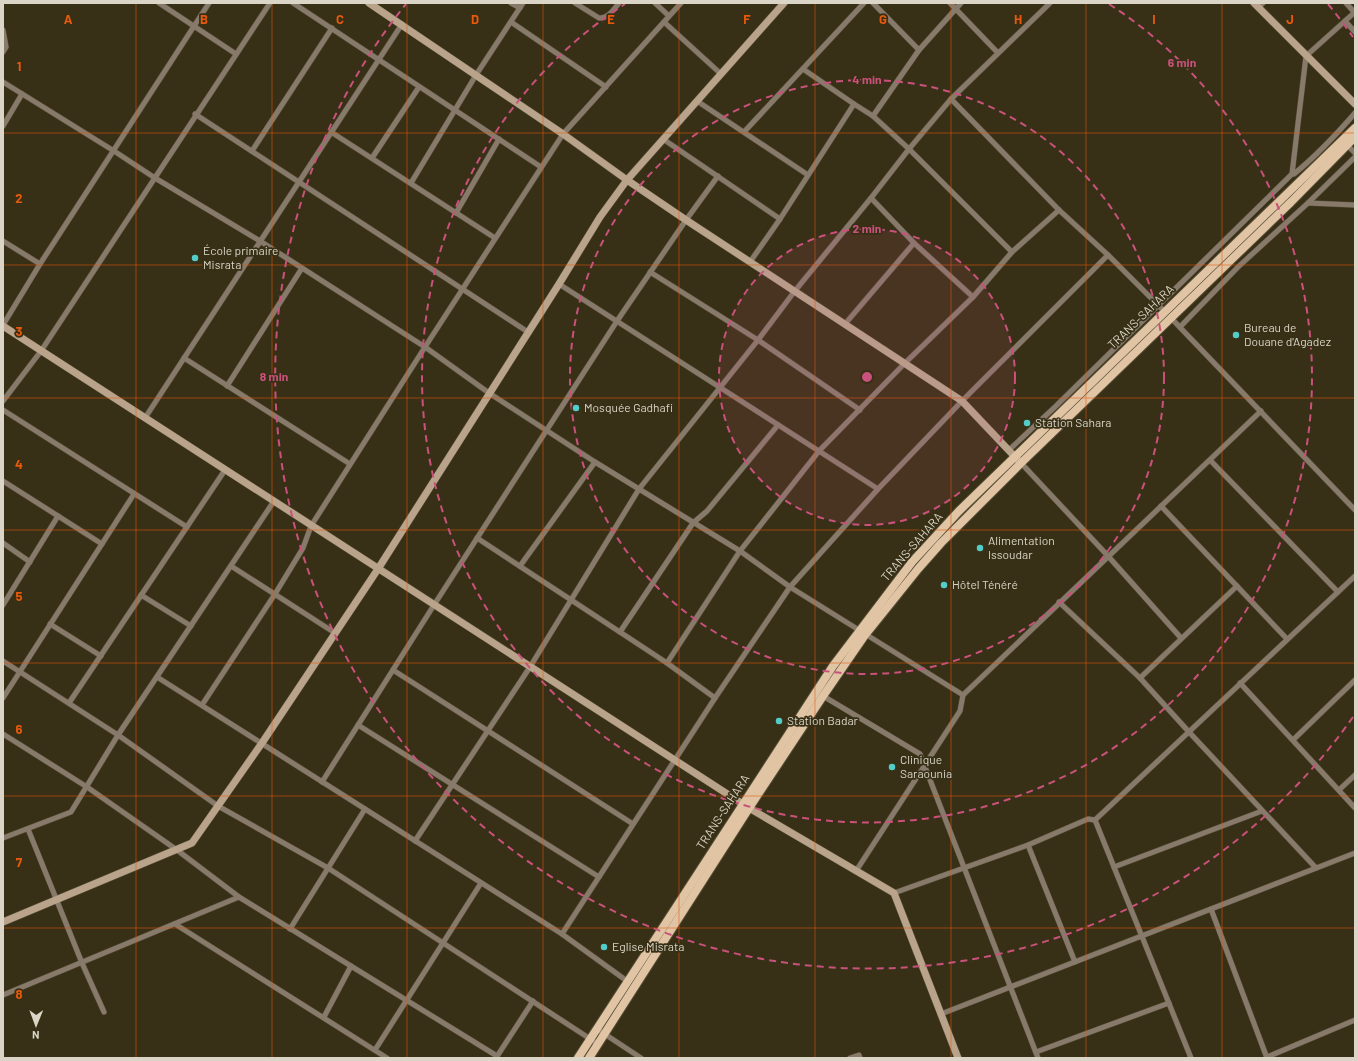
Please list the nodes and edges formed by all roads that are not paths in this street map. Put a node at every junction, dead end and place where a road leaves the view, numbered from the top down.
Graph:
1 (159, 3) edge
2 (209, 3) edge
3 (270, 3) edge
4 (293, 3) edge
5 (369, 3) edge
6 (511, 3) edge
7 (524, 3) edge
8 (575, 3) edge
9 (619, 3) edge
10 (655, 3) edge
11 (681, 3) edge
12 (784, 3) edge
13 (864, 3) edge
14 (873, 3) edge
15 (950, 3) edge
16 (962, 3) edge
17 (1050, 3) edge
18 (1346, 3) edge
19 (582, 5) edge
20 (1258, 5) edge
21 (520, 8) junction
22 (956, 9) junction
23 (1355, 13) edge
24 (669, 16) junction
25 (1345, 21) junction
26 (511, 22) junction
27 (664, 22) junction
28 (402, 24) junction
29 (195, 26) junction
30 (332, 28) junction
31 (3, 30) edge
32 (1355, 32) edge
33 (919, 50) junction
34 (3, 52) edge
35 (998, 53) junction
36 (236, 54) junction
37 (1306, 56) junction
38 (379, 60) junction
39 (803, 68) junction
40 (721, 74) junction
41 (476, 75) junction
42 (3, 82) edge
43 (419, 87) junction
44 (606, 87) junction
45 (22, 94) junction
46 (951, 99) junction
47 (697, 101) junction
48 (854, 104) junction
49 (1355, 104) edge
50 (455, 110) junction
51 (1355, 113) edge
52 (195, 114) junction
53 (873, 116) junction
54 (3, 126) edge
55 (1355, 128) edge
56 (331, 132) junction
57 (744, 132) junction
58 (563, 134) junction
59 (1355, 137) edge
60 (499, 140) junction
61 (663, 140) junction
62 (1347, 145) junction
63 (909, 149) junction
64 (114, 150) junction
65 (252, 151) junction
66 (1355, 153) edge
67 (1355, 157) edge
68 (372, 158) junction
69 (541, 167) junction
70 (1292, 174) junction
71 (808, 175) junction
72 (718, 176) junction
73 (155, 178) junction
74 (627, 180) junction
75 (299, 182) junction
76 (411, 183) junction
77 (871, 198) junction
78 (1308, 203) junction
79 (1355, 205) edge
80 (1058, 210) junction
81 (456, 213) junction
82 (780, 219) junction
83 (686, 220) junction
84 (495, 238) junction
85 (3, 241) edge
86 (260, 241) junction
87 (914, 243) junction
88 (1012, 252) junction
89 (1108, 255) junction
90 (750, 262) junction
91 (40, 264) junction
92 (302, 268) junction
93 (650, 272) junction
94 (559, 284) junction
95 (462, 289) junction
96 (794, 292) junction
97 (973, 297) junction
98 (1162, 308) junction
99 (1171, 318) junction
100 (617, 321) junction
101 (845, 324) junction
102 (3, 326) edge
103 (1180, 327) junction
104 (528, 332) junction
105 (758, 340) junction
106 (425, 347) junction
107 (41, 351) junction
108 (184, 358) junction
109 (905, 363) junction
110 (228, 386) junction
111 (720, 388) junction
112 (489, 393) junction
113 (3, 401) edge
114 (962, 401) junction
115 (3, 410) edge
116 (860, 410) junction
117 (1261, 411) junction
118 (145, 418) junction
119 (778, 425) junction
120 (547, 431) junction
121 (819, 451) junction
122 (1012, 453) junction
123 (1210, 460) junction
124 (595, 462) junction
125 (1021, 463) junction
126 (350, 464) junction
127 (225, 470) junction
128 (3, 481) edge
129 (639, 489) junction
130 (878, 489) junction
131 (134, 494) junction
132 (274, 501) junction
133 (1161, 506) junction
134 (1355, 510) edge
135 (58, 516) junction
136 (693, 523) junction
137 (311, 526) junction
138 (187, 527) junction
139 (477, 538) junction
140 (3, 543) edge
141 (102, 544) junction
142 (740, 551) junction
143 (1108, 556) junction
144 (30, 562) junction
145 (231, 566) junction
146 (520, 566) junction
147 (378, 569) junction
148 (1355, 576) edge
149 (1237, 586) junction
150 (790, 587) junction
151 (1338, 592) junction
152 (275, 594) junction
153 (141, 595) junction
154 (572, 600) junction
155 (1059, 602) junction
156 (3, 604) edge
157 (434, 605) junction
158 (50, 624) junction
159 (191, 626) junction
160 (620, 632) junction
161 (335, 633) junction
162 (862, 633) junction
163 (1181, 638) junction
164 (1287, 639) junction
165 (101, 656) junction
166 (3, 661) edge
167 (667, 663) junction
168 (530, 667) junction
169 (393, 670) junction
170 (20, 672) junction
171 (157, 676) junction
172 (1140, 678) junction
173 (1355, 680) edge
174 (1240, 683) junction
175 (963, 695) junction
176 (823, 696) junction
177 (3, 698) edge
178 (715, 698) junction
179 (69, 703) junction
180 (202, 705) junction
181 (809, 709) junction
182 (358, 725) junction
183 (488, 732) junction
184 (1189, 732) junction
185 (3, 734) edge
186 (118, 734) junction
187 (1293, 740) junction
188 (262, 743) junction
189 (675, 761) junction
190 (924, 767) junction
191 (1355, 775) edge
192 (322, 782) junction
193 (452, 785) junction
194 (87, 787) junction
195 (1339, 790) junction
196 (218, 806) junction
197 (745, 806) junction
198 (1355, 808) edge
199 (365, 809) junction
200 (1262, 811) junction
201 (1095, 820) junction
202 (633, 824) junction
203 (28, 829) junction
204 (3, 838) edge
205 (415, 841) junction
206 (1028, 845) junction
207 (177, 850) junction
208 (1355, 853) edge
209 (1114, 867) junction
210 (328, 868) junction
211 (964, 868) junction
212 (1316, 868) junction
213 (856, 871) junction
214 (599, 877) junction
215 (482, 883) junction
216 (894, 894) junction
217 (239, 897) junction
218 (58, 900) junction
219 (1211, 909) junction
220 (3, 922) edge
221 (175, 924) junction
222 (290, 929) junction
223 (562, 934) junction
224 (1142, 936) junction
225 (443, 943) junction
226 (647, 951) junction
227 (654, 957) junction
228 (1075, 962) junction
229 (82, 963) junction
230 (351, 966) junction
231 (627, 981) junction
232 (1010, 987) junction
233 (3, 996) edge
234 (407, 1001) junction
235 (533, 1001) junction
236 (1169, 1003) junction
237 (104, 1012) dead end
238 (941, 1014) junction
239 (324, 1017) junction
240 (1355, 1020) edge
241 (597, 1029) junction
242 (605, 1034) junction
243 (590, 1039) junction
244 (598, 1044) junction
245 (375, 1050) junction
246 (1036, 1052) junction
247 (497, 1057) edge
248 (387, 1058) edge
249 (578, 1058) edge
250 (588, 1058) edge
251 (640, 1058) edge
252 (850, 1058) edge
253 (860, 1058) edge
254 (958, 1058) edge
255 (1038, 1058) edge
256 (1191, 1058) edge
257 (1267, 1058) edge

1 - 29 street
2 - 29 street
3 - 36 street
4 - 30 street
5 - 28 street
6 - 21 street
7 - 21 street
8 - 19 street
9 - 19 street
10 - 24 street
11 - 24 street
12 - 40 street
13 - 39 street
14 - 33 street
15 - 22 street
16 - 22 street
17 - 35 street
18 - 23 street
20 - 37 street
21 - 26 street
22 - 33 street
22 - 35 street
23 - 25 street
24 - 27 street
25 - 32 street
25 - 37 street
26 - 41 street
26 - 44 street
27 - 40 street
27 - 44 street
28 - 38 street
28 - 41 street
29 - 36 street
29 - 64 street
30 - 38 street
30 - 65 street
31 - 34 street
33 - 53 street
35 - 46 street
36 - 52 street
37 - 49 street
37 - 70 street
38 - 43 street
38 - 56 street
39 - 48 street
39 - 57 street
40 - 47 street
41 - 50 street
41 - 58 street
42 - 45 street
43 - 50 street
43 - 68 street
44 - 58 street
45 - 54 street
45 - 64 street
46 - 63 street
46 - 80 street
47 - 57 street
47 - 61 street
48 - 53 street
48 - 71 street
50 - 60 street
50 - 76 street
51 - 70 street
52 - 65 street
52 - 73 street
53 - 63 street
55 - 98 main road, TRANS-SAHARA
56 - 68 street
56 - 75 street
57 - 71 street
58 - 69 street
58 - 74 street
59 - 62 main road, TRANS-SAHARA
60 - 69 street
60 - 81 street
61 - 72 street
61 - 74 street
62 - 66 street
62 - 99 main road, TRANS-SAHARA
63 - 77 street
63 - 88 street
64 - 73 street
64 - 91 street
65 - 75 street
67 - 78 street
68 - 76 street
69 - 84 street
70 - 98 street
71 - 82 street
72 - 82 street
72 - 83 street
73 - 86 street
73 - 107 street
74 - 83 street
74 - 94 street
75 - 86 street
75 - 95 street
76 - 81 street
77 - 87 street
77 - 96 street
78 - 79 street
78 - 103 street
80 - 88 street
80 - 89 street
81 - 84 street
82 - 90 street
83 - 90 street
83 - 93 street
84 - 95 street
85 - 91 street
86 - 92 street
86 - 108 street
87 - 97 street
87 - 101 street
88 - 97 street
89 - 98 street
89 - 114 street
90 - 96 street
91 - 102 street
92 - 106 street
92 - 110 street
93 - 100 street
93 - 105 street
94 - 100 street
94 - 104 street
95 - 104 street
95 - 106 street
96 - 101 street
96 - 105 street
97 - 109 street
98 - 122 main road, TRANS-SAHARA
99 - 103 street
99 - 125 main road, TRANS-SAHARA
100 - 111 street
100 - 120 street
101 - 109 street
102 - 107 street
103 - 117 street
104 - 112 street
105 - 111 street
105 - 116 street
106 - 112 street
106 - 126 street
107 - 113 street
107 - 118 street
108 - 110 street
108 - 118 street
109 - 114 street
109 - 116 street
110 - 126 street
111 - 119 street
111 - 129 street
112 - 120 street
112 - 147 street
114 - 122 street
114 - 130 street
115 - 131 street
116 - 121 street
117 - 123 street
117 - 134 street
118 - 127 street
119 - 121 street
119 - 136 street
120 - 124 street
120 - 139 street
121 - 130 street
121 - 142 street
122 - 125 street
122 - 162 main road, TRANS-SAHARA
123 - 133 street
123 - 151 street
124 - 129 street
124 - 146 street
125 - 143 street
125 - 162 main road, TRANS-SAHARA
126 - 137 street
127 - 132 street
127 - 138 street
128 - 135 street
129 - 136 street
129 - 154 street
130 - 150 street
131 - 138 street
131 - 141 street
132 - 137 street
132 - 145 street
133 - 143 street
133 - 149 street
135 - 141 street
135 - 144 street
136 - 142 street
136 - 160 street
137 - 147 street
137 - 152 street
138 - 153 street
139 - 146 street
139 - 157 street
140 - 144 street
141 - 158 street
142 - 150 street
142 - 167 street
143 - 155 street
143 - 163 street
144 - 156 street
145 - 152 street
145 - 159 street
146 - 154 street
147 - 157 street
147 - 161 street
148 - 151 street
149 - 163 street
149 - 164 street
150 - 162 street
150 - 178 street
151 - 164 street
152 - 161 street
152 - 180 street
153 - 159 street
153 - 165 street
154 - 160 street
154 - 168 street
155 - 172 street
155 - 175 street
157 - 168 street
157 - 169 street
158 - 165 street
158 - 170 street
159 - 171 street
160 - 167 street
161 - 188 street
162 - 175 street
162 - 176 main road, TRANS-SAHARA
162 - 181 main road, TRANS-SAHARA
163 - 172 street
164 - 174 street
165 - 179 street
166 - 170 street
167 - 178 street
168 - 183 street
168 - 189 street
169 - 182 street
169 - 183 street
170 - 177 street
170 - 179 street
171 - 180 street
171 - 186 street
172 - 184 street
173 - 187 street
174 - 184 street
174 - 187 street
175 - 190 street
176 - 181 main road, TRANS-SAHARA
176 - 190 street
178 - 189 street
179 - 186 street
180 - 188 street
181 - 197 main road, TRANS-SAHARA
182 - 192 street
182 - 193 street
183 - 193 street
183 - 202 street
184 - 200 street
184 - 201 street
185 - 194 street
186 - 194 street
186 - 196 street
187 - 195 street
188 - 192 street
188 - 196 street
189 - 197 street
189 - 202 street
190 - 211 street
190 - 213 street
191 - 195 street
192 - 199 street
193 - 205 street
193 - 214 street
194 - 203 street
194 - 207 street
195 - 198 street
196 - 207 street
196 - 210 street
197 - 213 street
197 - 226 main road, TRANS-SAHARA
197 - 227 main road, TRANS-SAHARA
199 - 205 street
199 - 210 street
200 - 209 street
200 - 212 street
201 - 206 street
201 - 209 street
202 - 214 street
203 - 204 street
203 - 218 street
205 - 215 street
206 - 211 street
206 - 228 street
207 - 217 street
207 - 218 street
208 - 212 street
209 - 224 street
210 - 222 street
210 - 225 street
211 - 216 street
211 - 232 street
212 - 219 street
213 - 216 street
214 - 223 street
215 - 223 street
215 - 225 street
216 - 238 street
217 - 221 street
217 - 222 street
218 - 220 street
218 - 229 street
219 - 224 street
219 - 257 street
221 - 229 street
221 - 239 street
222 - 230 street
223 - 231 street
224 - 228 street
224 - 236 street
225 - 234 street
225 - 235 street
226 - 227 main road
226 - 231 main road, TRANS-SAHARA
227 - 242 main road, TRANS-SAHARA
228 - 232 street
229 - 233 street
229 - 237 street
230 - 234 street
230 - 239 street
231 - 241 main road, TRANS-SAHARA
232 - 238 street
232 - 246 street
234 - 245 street
234 - 247 street
235 - 243 street
235 - 247 street
236 - 246 street
236 - 256 street
238 - 254 street
239 - 245 street
240 - 257 street
241 - 242 street
241 - 243 main road, TRANS-SAHARA
242 - 244 main road, TRANS-SAHARA
242 - 251 street
243 - 244 street
243 - 249 main road, TRANS-SAHARA
244 - 250 main road, TRANS-SAHARA
245 - 248 street
246 - 255 street
252 - 253 street

